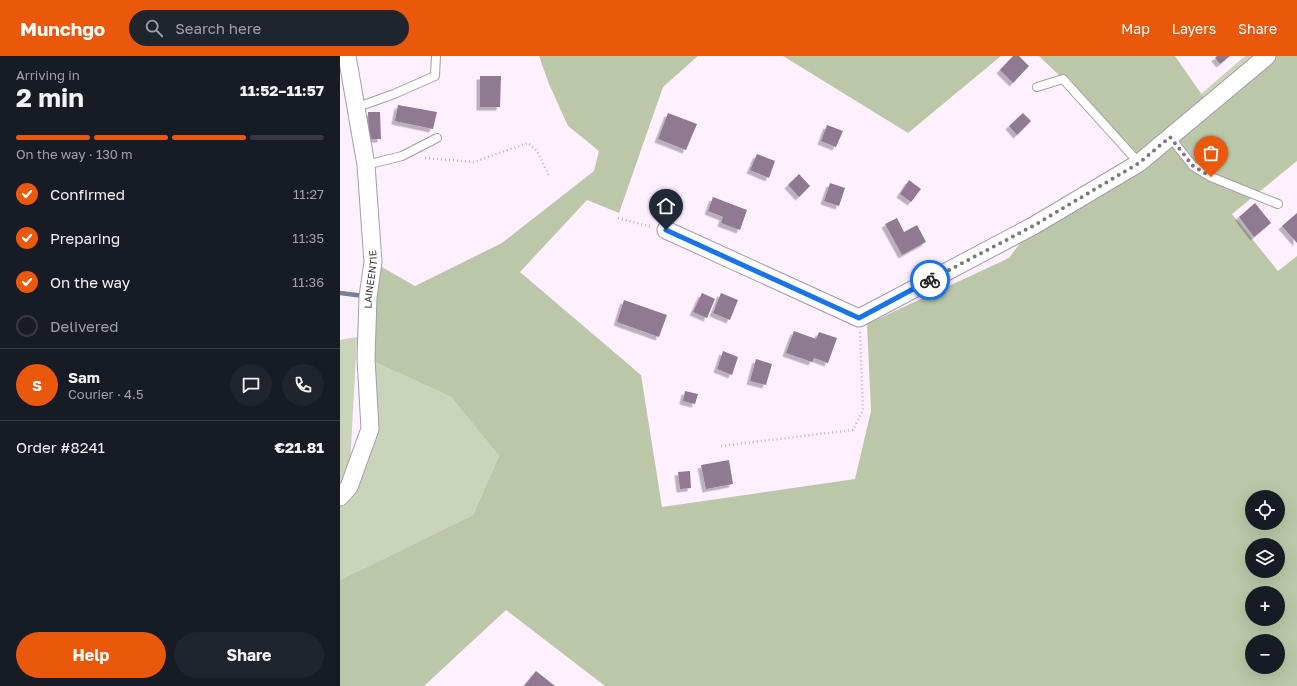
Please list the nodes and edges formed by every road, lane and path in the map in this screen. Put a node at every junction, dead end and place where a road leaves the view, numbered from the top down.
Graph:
1 (347, 56) edge
2 (436, 56) edge
3 (1267, 56) edge
4 (1037, 87) dead end
5 (355, 108) junction
6 (1170, 137) junction
7 (437, 138) dead end
8 (402, 156) junction
9 (1139, 163) junction
10 (366, 165) junction
11 (549, 176) dead end
12 (1278, 204) dead end
13 (618, 218) dead end
14 (666, 230) joint
15 (859, 318) junction
16 (721, 446) dead end
17 (340, 497) edge

1 - 5 street, LAINEENTIE
2 - 5 lane
3 - 6 street
4 - 9 lane
5 - 10 street, LAINEENTIE
6 - 9 street
6 - 12 lane
7 - 8 lane
8 - 10 lane
8 - 11 path
9 - 15 street
10 - 17 street, LAINEENTIE
13 - 14 path
14 - 15 street
15 - 16 path

